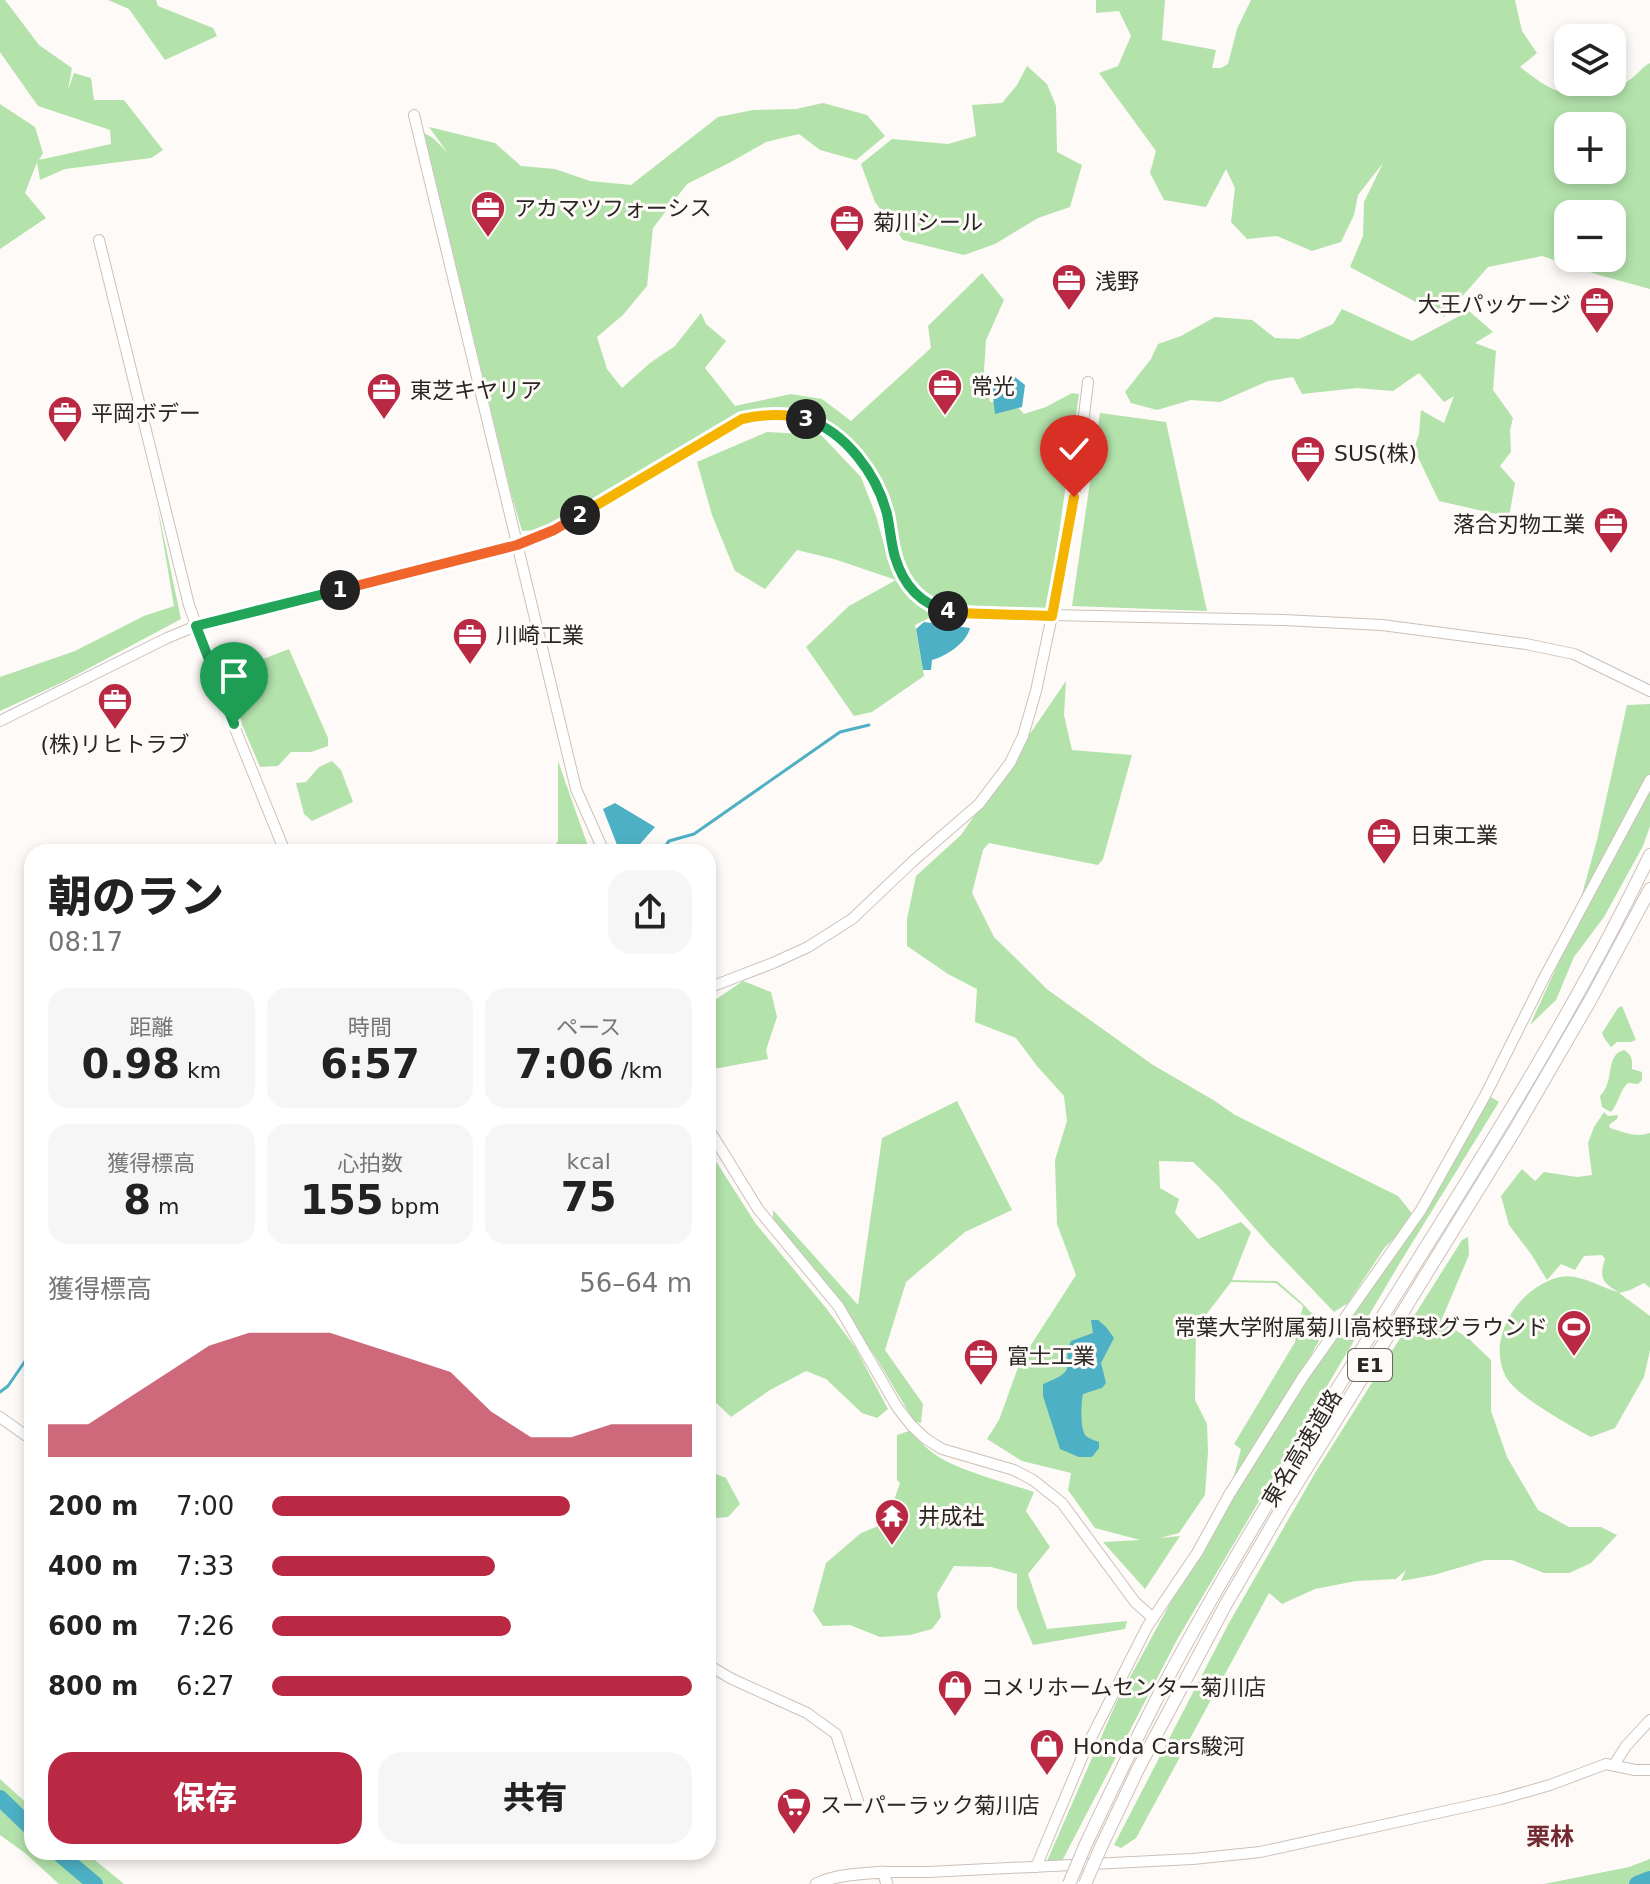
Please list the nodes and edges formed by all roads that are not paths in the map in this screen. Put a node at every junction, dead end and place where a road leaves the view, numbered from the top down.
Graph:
1 (414, 115) dead end
2 (99, 240) dead end
3 (1088, 382) dead end
4 (517, 545) junction
5 (1052, 616) junction
6 (196, 626) junction
7 (1650, 691) edge
8 (0, 721) edge
9 (1650, 780) edge
10 (282, 844) edge
11 (600, 844) edge
12 (1650, 855) edge
13 (1650, 889) edge
14 (716, 985) edge
15 (716, 1141) edge
16 (0, 1417) edge
17 (24, 1434) edge
18 (1153, 1618) junction
19 (716, 1670) edge
20 (1650, 1720) edge
21 (1614, 1765) junction
22 (1650, 1770) edge
23 (858, 1801) dead end
24 (1036, 1867) junction
25 (885, 1878) edge
26 (816, 1884) edge
27 (1069, 1884) edge
28 (1085, 1884) edge

1 - 4 street
2 - 6 street
3 - 5 street
4 - 5 street
4 - 6 street
4 - 11 street
5 - 7 street
5 - 14 street
6 - 8 street
6 - 10 street
9 - 18 street
12 - 27 highway, 東名高速道路 / E1, bridge
13 - 28 highway, 東名高速道路 / E1, bridge
15 - 18 street
16 - 17 street
18 - 24 street
19 - 23 street
20 - 21 street
21 - 22 street
21 - 24 street
24 - 25 street
25 - 26 main road

